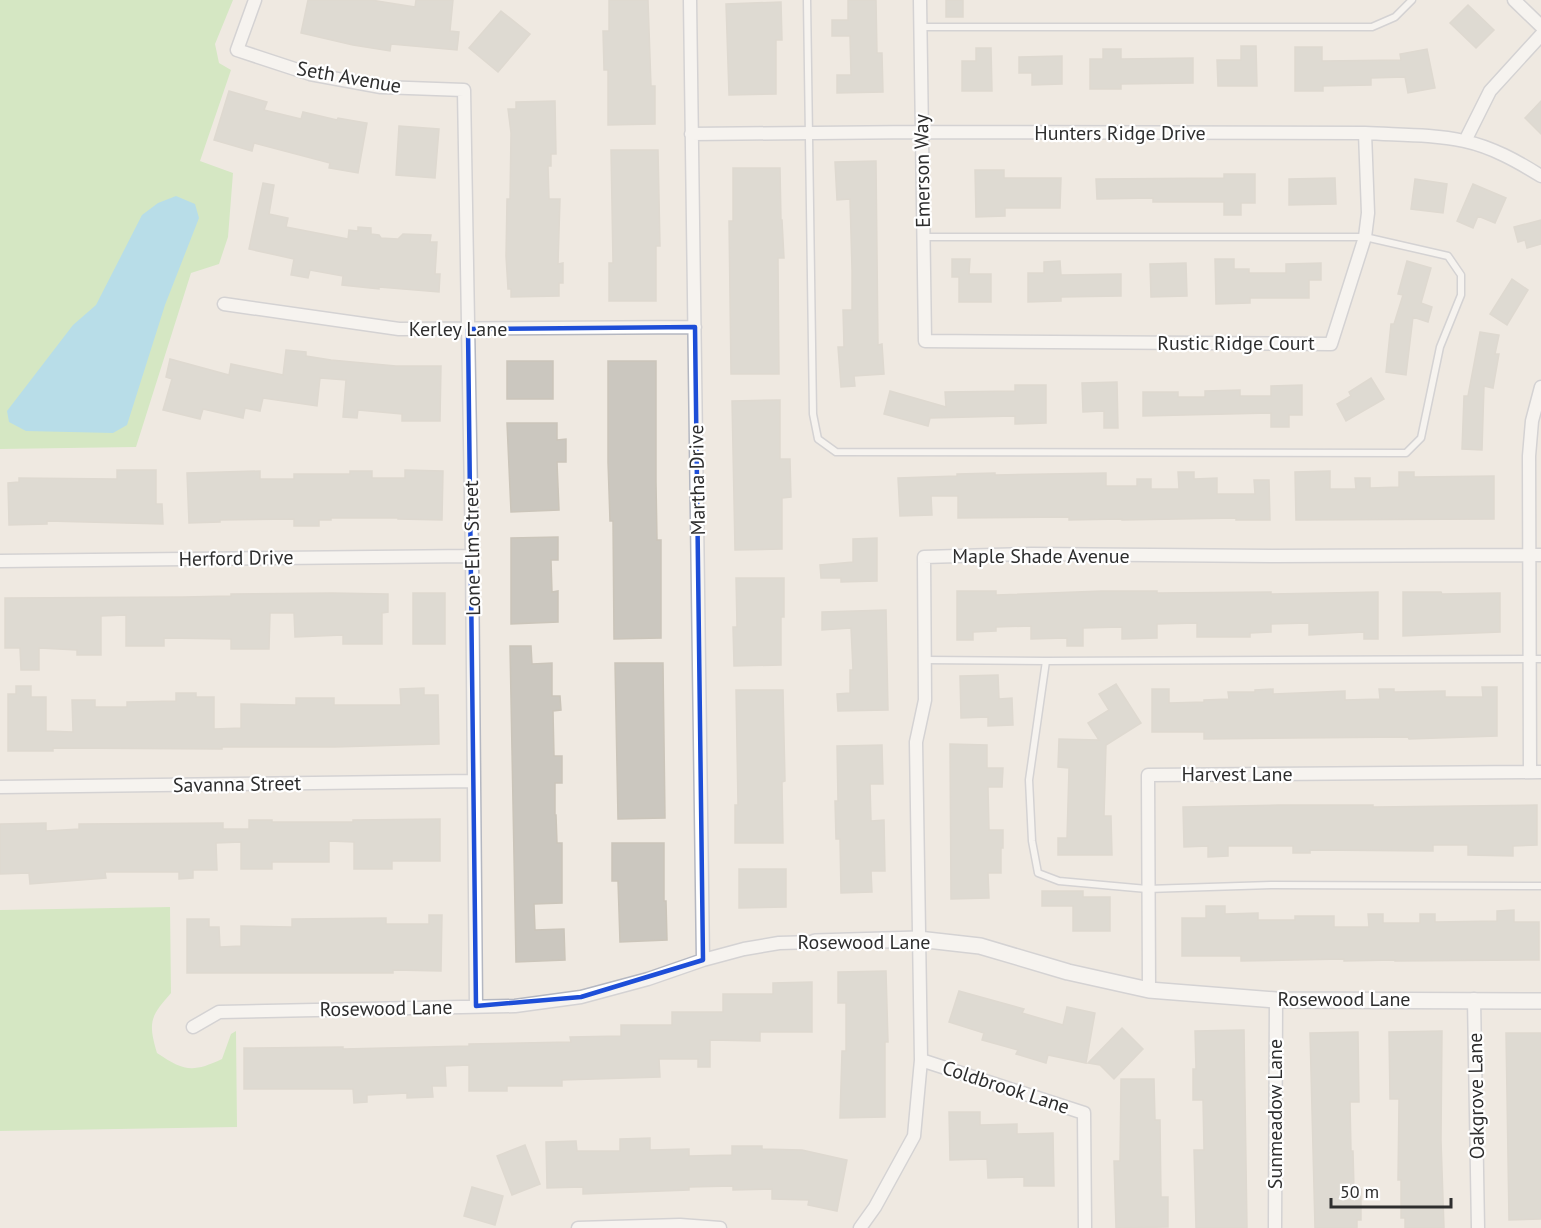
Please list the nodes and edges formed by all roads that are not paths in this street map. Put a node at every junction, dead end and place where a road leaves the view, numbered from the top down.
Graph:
1 (255, 0) edge
2 (690, 0) edge
3 (807, 0) edge
4 (920, 0) edge
5 (1412, 0) edge
6 (1514, 0) edge
7 (1541, 26) edge
8 (920, 27) junction
9 (1541, 35) edge
10 (464, 90) joint
11 (920, 132) junction
12 (809, 133) junction
13 (1365, 133) junction
14 (691, 134) junction
15 (1465, 141) junction
16 (1541, 176) edge
17 (923, 237) junction
18 (1365, 237) junction
19 (224, 304) dead end
20 (695, 327) junction
21 (468, 329) junction
22 (925, 341) joint
23 (1541, 387) edge
24 (1535, 555) edge
25 (472, 556) junction
26 (0, 561) edge
27 (1535, 659) edge
28 (926, 660) junction
29 (1046, 661) junction
30 (1535, 772) edge
31 (474, 781) junction
32 (0, 787) edge
33 (1541, 886) edge
34 (1148, 889) junction
35 (918, 939) junction
36 (815, 942) joint
37 (703, 960) junction
38 (1149, 990) junction
39 (1474, 999) junction
40 (1276, 1000) junction
41 (1541, 1001) edge
42 (476, 1006) junction
43 (193, 1027) dead end
44 (921, 1060) junction
45 (578, 1228) edge
46 (720, 1228) edge
47 (861, 1228) edge
48 (1085, 1228) edge
49 (1275, 1228) edge
50 (1478, 1228) edge

1 - 10 street, Seth Avenue
2 - 14 street, Martha Drive
3 - 12 lane
4 - 8 street, Emerson Way
5 - 8 lane
6 - 7 street
8 - 11 street, Emerson Way
9 - 15 street
10 - 21 street, Lone Elm Street
11 - 12 street, Hunters Ridge Drive
11 - 13 street, Hunters Ridge Drive
11 - 17 street, Emerson Way
12 - 14 street, Hunters Ridge Drive
12 - 18 lane
13 - 15 street, Hunters Ridge Drive
13 - 18 street, Rustic Ridge Court
14 - 20 street, Martha Drive
15 - 16 street, Hunters Ridge Drive
17 - 18 lane
17 - 22 street, Emerson Way
18 - 22 street, Rustic Ridge Court
19 - 21 street, Kerley Lane
20 - 21 street, Kerley Lane
20 - 37 street, Martha Drive
21 - 25 street, Lone Elm Street
23 - 24 street
24 - 27 street
24 - 28 street, Maple Shade Avenue
25 - 26 street, Herford Drive
25 - 31 street, Lone Elm Street
27 - 29 lane
27 - 30 street
28 - 29 lane
28 - 35 street, Maple Shade Avenue
29 - 34 lane
30 - 34 street, Harvest Lane
31 - 32 street, Savanna Street
31 - 42 street, Lone Elm Street
33 - 34 lane
34 - 38 street, Harvest Lane
35 - 36 street, Rosewood Lane
35 - 38 street, Rosewood Lane
35 - 44 street, Maple Shade Avenue
36 - 37 street, Rosewood Lane
37 - 42 street, Rosewood Lane
38 - 40 street, Rosewood Lane
39 - 40 street, Rosewood Lane
39 - 41 street, Rosewood Lane
39 - 50 street, Oakgrove Lane
40 - 49 street, Sunmeadow Lane
42 - 43 street, Rosewood Lane
44 - 47 street, Maple Shade Avenue
44 - 48 street, Coldbrook Lane
45 - 46 street

